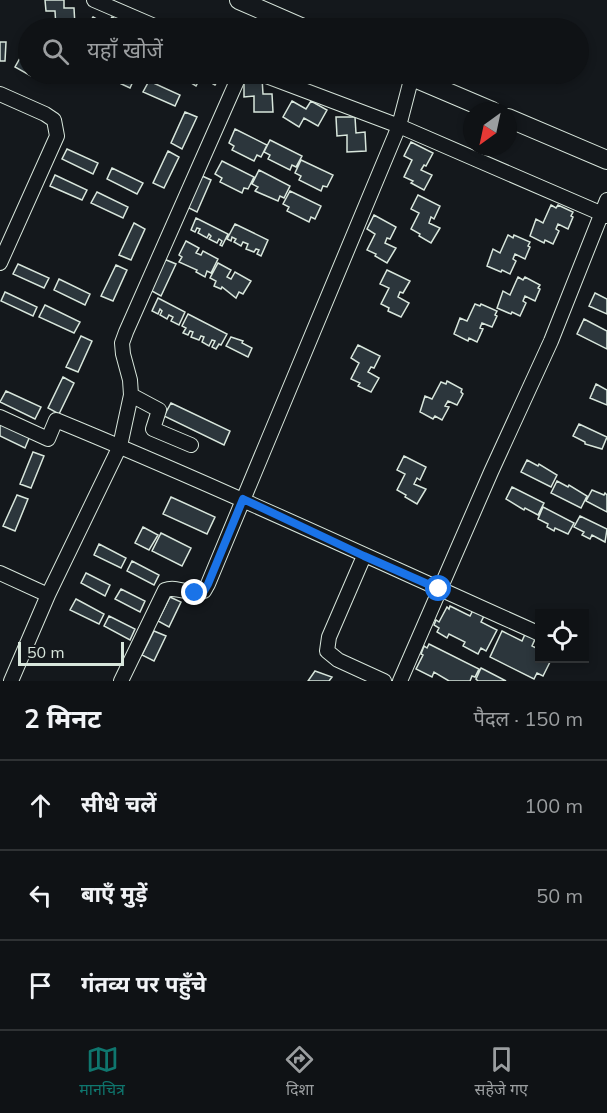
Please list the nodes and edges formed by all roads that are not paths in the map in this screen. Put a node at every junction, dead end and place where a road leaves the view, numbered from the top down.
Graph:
1 (94, 0) edge
2 (238, 0) edge
3 (136, 18) edge
4 (280, 18) edge
5 (236, 84) edge
6 (288, 84) edge
7 (406, 84) edge
8 (429, 84) edge
9 (0, 94) edge
10 (471, 102) edge
11 (517, 122) edge
12 (399, 126) junction
13 (607, 160) edge
14 (607, 200) edge
15 (605, 215) edge
16 (0, 262) edge
17 (131, 395) junction
18 (0, 417) edge
19 (191, 445) dead end
20 (120, 446) junction
21 (243, 499) junction
22 (364, 556) junction
23 (0, 573) edge
24 (439, 589) junction
25 (48, 595) junction
26 (535, 632) edge
27 (17, 679) edge
28 (121, 681) edge
29 (384, 681) edge
30 (400, 681) edge

1 - 3 street
2 - 4 street
5 - 17 street
6 - 12 street
7 - 12 street
8 - 10 street
9 - 16 street
11 - 13 street
12 - 15 street
12 - 21 street
14 - 15 street
15 - 24 street
17 - 19 street
17 - 20 street
18 - 20 street
20 - 21 street
20 - 25 street
21 - 22 street
21 - 28 street
22 - 24 street
22 - 29 street
23 - 25 street
24 - 26 street
24 - 30 street
25 - 27 street

